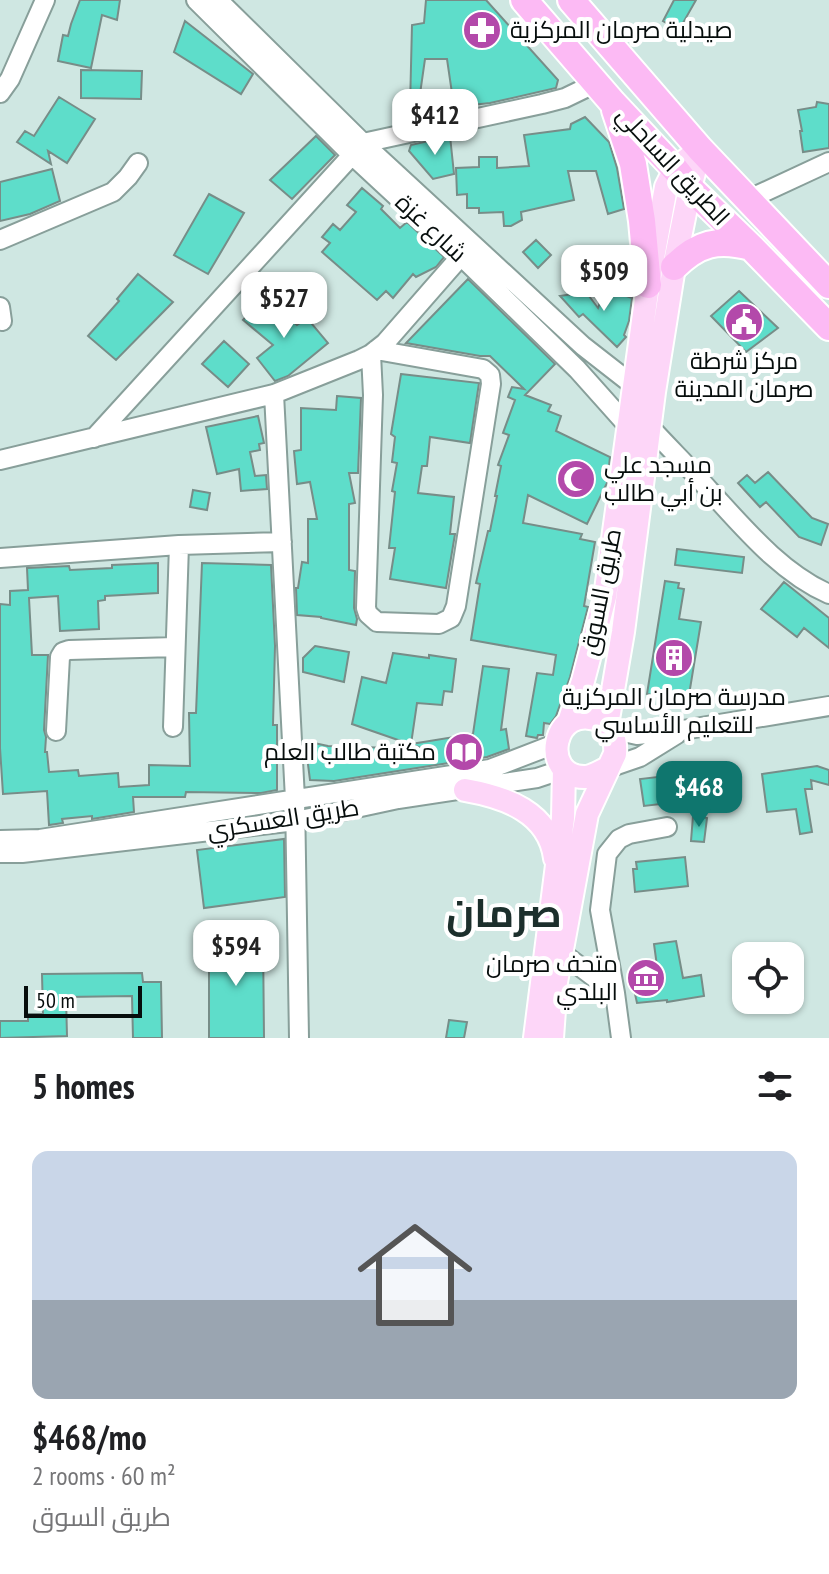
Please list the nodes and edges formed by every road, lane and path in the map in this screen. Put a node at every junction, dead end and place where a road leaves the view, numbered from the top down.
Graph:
1 (45, 0) edge
2 (196, 0) edge
3 (218, 0) edge
4 (524, 0) edge
5 (571, 0) edge
6 (0, 93) edge
7 (604, 93) junction
8 (358, 149) junction
9 (700, 149) junction
10 (829, 162) edge
11 (138, 163) dead end
12 (682, 179) junction
13 (747, 200) junction
14 (0, 240) edge
15 (751, 247) junction
16 (461, 256) junction
17 (674, 267) junction
18 (648, 285) junction
19 (829, 285) edge
20 (829, 327) edge
21 (373, 352) junction
22 (644, 388) junction
23 (274, 394) junction
24 (638, 426) junction
25 (94, 438) junction
26 (0, 460) edge
27 (282, 542) junction
28 (179, 545) junction
29 (0, 558) edge
30 (829, 594) edge
31 (175, 647) junction
32 (829, 706) edge
33 (569, 722) junction
34 (173, 727) dead end
35 (608, 727) junction
36 (683, 730) junction
37 (56, 731) dead end
38 (555, 744) junction
39 (608, 768) junction
40 (564, 769) junction
41 (465, 790) junction
42 (295, 799) junction
43 (296, 821) junction
44 (667, 827) dead end
45 (0, 840) edge
46 (0, 853) edge
47 (556, 864) junction
48 (562, 953) junction
49 (615, 993) junction
50 (299, 1038) edge
51 (535, 1038) edge
52 (552, 1038) edge
53 (621, 1038) edge

1 - 6 street
2 - 8 street, شارع غزة
3 - 8 street, شارع غزة
4 - 7 highway, الطريق الساحلي
5 - 9 highway, الطريق الساحلي
7 - 8 street
7 - 12 highway, الطريق الساحلي
7 - 18 highway
8 - 16 street, شارع غزة
8 - 22 street, شارع غزة
8 - 25 street
9 - 12 main road
9 - 13 highway, الطريق الساحلي
10 - 13 street
11 - 14 street
12 - 15 highway, الطريق الساحلي
12 - 17 main road, طريق السوق
12 - 18 main road, طريق السوق
13 - 19 highway, الطريق الساحلي
15 - 17 highway
15 - 20 highway, الطريق الساحلي
16 - 21 street
16 - 24 street, شارع غزة
17 - 22 main road, طريق السوق
18 - 22 main road, طريق السوق
21 - 21 street
21 - 23 street
22 - 24 main road, طريق السوق
23 - 25 street
23 - 27 street
24 - 30 street, شارع غزة
24 - 33 main road, طريق السوق
24 - 35 main road, طريق السوق
25 - 26 street
27 - 28 street
27 - 42 street
28 - 29 street
28 - 31 street
31 - 34 street
31 - 37 street
32 - 36 street
33 - 35 main road
33 - 38 main road
35 - 36 street
35 - 39 main road
36 - 39 street
38 - 40 main road
38 - 42 street, طريق العسكري
39 - 40 main road
39 - 48 main road
40 - 41 street, طريق العسكري
40 - 47 main road
41 - 43 street, طريق العسكري
41 - 47 main road
42 - 43 street
42 - 45 street, طريق العسكري
43 - 46 street, طريق العسكري
43 - 50 street
44 - 49 street
47 - 51 main road
48 - 49 street
48 - 52 main road
49 - 53 street

